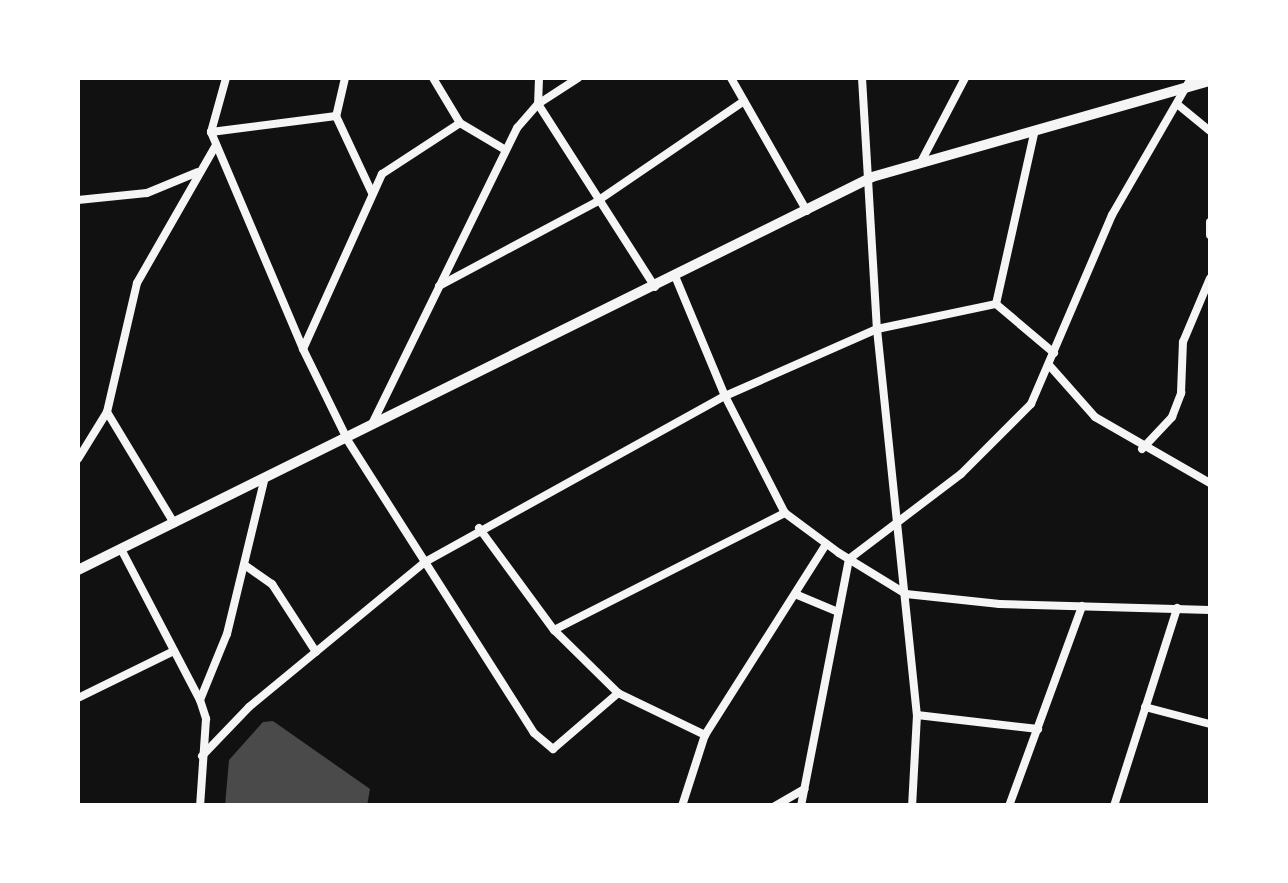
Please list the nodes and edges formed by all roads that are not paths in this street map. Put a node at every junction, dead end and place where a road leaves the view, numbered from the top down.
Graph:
1 (226, 78) edge
2 (345, 78) edge
3 (434, 78) edge
4 (539, 78) edge
5 (578, 78) edge
6 (731, 78) edge
7 (862, 78) edge
8 (965, 78) edge
9 (1210, 81) edge
10 (1188, 82) edge
11 (744, 101) junction
12 (538, 104) junction
13 (1177, 104) junction
14 (336, 116) junction
15 (460, 123) junction
16 (1210, 131) edge
17 (210, 132) junction
18 (1034, 134) junction
19 (216, 145) junction
20 (504, 149) junction
21 (922, 160) junction
22 (200, 171) junction
23 (872, 176) junction
24 (372, 193) junction
25 (78, 200) edge
26 (596, 202) junction
27 (807, 212) junction
28 (1210, 222) edge
29 (1210, 235) edge
30 (675, 276) junction
31 (1210, 278) edge
32 (439, 286) junction
33 (656, 287) junction
34 (996, 304) junction
35 (877, 329) junction
36 (303, 349) junction
37 (1054, 353) junction
38 (1049, 365) junction
39 (725, 396) junction
40 (106, 412) junction
41 (370, 428) junction
42 (348, 440) junction
43 (1142, 449) junction
44 (78, 459) edge
45 (264, 482) junction
46 (1210, 483) edge
47 (785, 514) junction
48 (897, 522) junction
49 (174, 524) junction
50 (479, 528) junction
51 (826, 544) junction
52 (121, 549) junction
53 (848, 559) junction
54 (425, 562) junction
55 (246, 566) junction
56 (78, 570) edge
57 (795, 594) junction
58 (906, 594) junction
59 (1082, 606) junction
60 (1177, 608) junction
61 (1210, 610) edge
62 (838, 612) junction
63 (554, 630) junction
64 (174, 651) junction
65 (316, 652) junction
66 (618, 693) junction
67 (78, 698) edge
68 (200, 700) junction
69 (1145, 707) junction
70 (917, 715) junction
71 (1210, 724) edge
72 (1038, 729) junction
73 (705, 736) junction
74 (202, 756) junction
75 (804, 790) junction
76 (200, 806) edge
77 (682, 806) edge
78 (775, 806) edge
79 (801, 806) edge
80 (912, 806) edge
81 (1009, 806) edge
82 (1114, 806) edge

1 - 17 street
2 - 14 street
3 - 15 street
4 - 12 street
5 - 12 street
6 - 11 street
7 - 23 street
8 - 21 street
9 - 10 street
10 - 13 street
10 - 18 street
11 - 26 street
11 - 27 street
12 - 20 street
12 - 26 street
13 - 16 street
13 - 37 street
14 - 17 street
14 - 24 street
15 - 20 street
15 - 24 street
17 - 19 street
18 - 21 street
18 - 34 street
19 - 22 street
19 - 36 street
20 - 32 street
21 - 23 street
22 - 25 street
22 - 40 street
23 - 27 street
23 - 35 street
24 - 36 street
26 - 32 street
26 - 33 street
27 - 30 street
28 - 29 street
30 - 33 street
30 - 39 street
31 - 43 street
32 - 41 street
33 - 41 street
34 - 35 street
34 - 37 street
35 - 39 street
35 - 48 street
36 - 42 street
37 - 38 street
38 - 43 street
38 - 48 street
39 - 47 street
39 - 50 street
40 - 44 street
40 - 49 street
41 - 42 street
42 - 45 street
42 - 54 street
43 - 46 street
45 - 49 street
45 - 55 street
47 - 51 street
47 - 63 street
48 - 53 street
48 - 58 street
49 - 52 street
50 - 54 street
50 - 63 street
51 - 53 street
51 - 57 street
52 - 56 street
52 - 64 street
53 - 58 street
53 - 62 street
54 - 65 street
54 - 66 street
55 - 65 street
55 - 68 street
57 - 62 street
57 - 73 street
58 - 59 street
58 - 70 street
59 - 60 street
59 - 72 street
60 - 61 street
60 - 69 street
62 - 75 street
63 - 66 street
64 - 67 street
64 - 68 street
65 - 74 street
66 - 73 street
68 - 74 street
69 - 71 street
69 - 82 street
70 - 72 street
70 - 80 street
72 - 81 street
73 - 77 street
74 - 76 street
75 - 78 street
75 - 79 street

